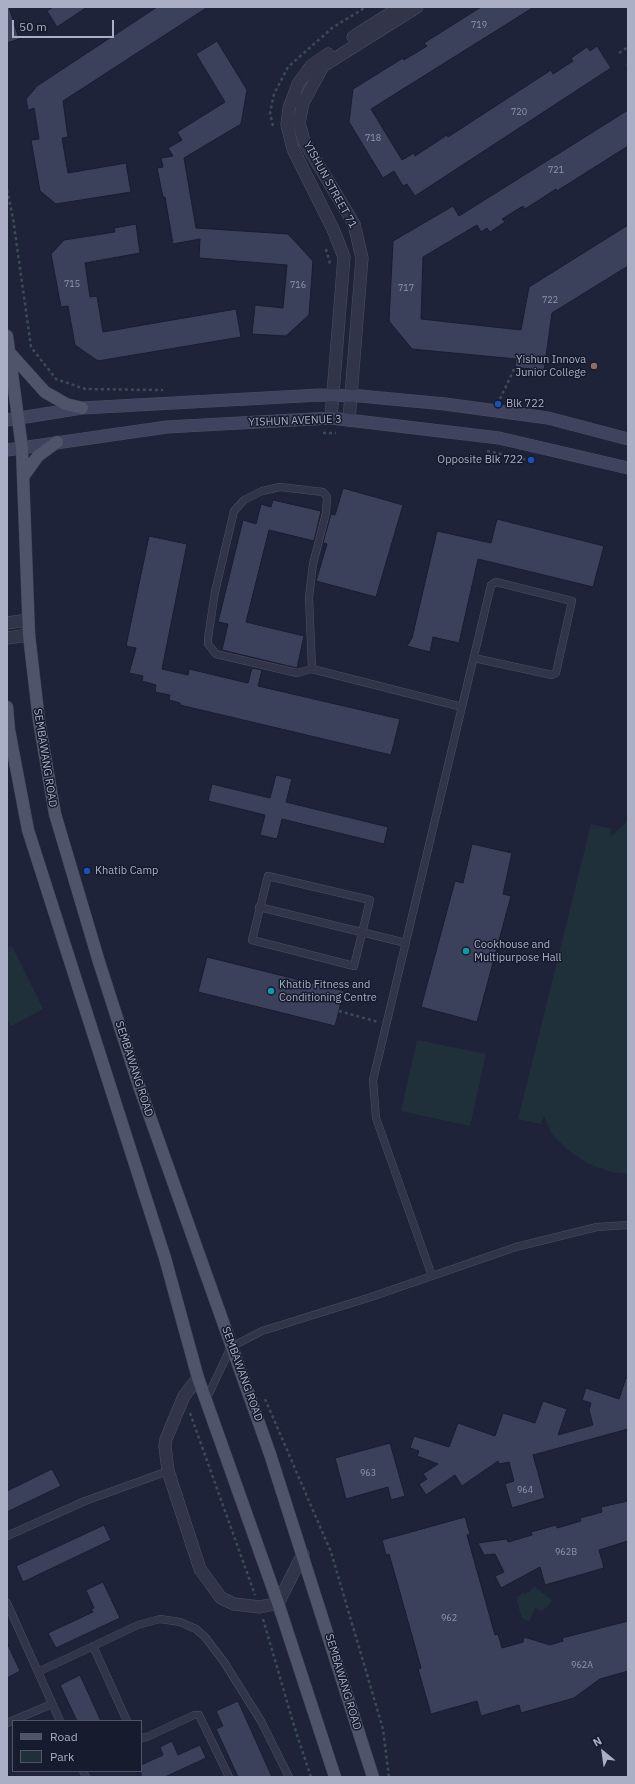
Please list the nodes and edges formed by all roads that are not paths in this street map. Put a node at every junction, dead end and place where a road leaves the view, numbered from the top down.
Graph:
1 (400, 7) edge
2 (417, 7) edge
3 (354, 224) junction
4 (336, 234) junction
5 (7, 336) edge
6 (9, 352) junction
7 (333, 396) junction
8 (351, 396) junction
9 (82, 408) junction
10 (331, 418) junction
11 (12, 419) edge
12 (349, 420) junction
13 (628, 439) edge
14 (57, 442) junction
15 (22, 448) junction
16 (7, 450) edge
17 (628, 468) edge
18 (23, 477) junction
19 (28, 620) junction
20 (7, 623) edge
21 (29, 635) junction
22 (7, 638) edge
23 (474, 658) junction
24 (312, 669) junction
25 (7, 707) edge
26 (462, 707) junction
27 (259, 907) junction
28 (362, 932) junction
29 (406, 943) junction
30 (628, 1225) edge
31 (432, 1276) junction
32 (231, 1346) junction
33 (198, 1378) junction
34 (206, 1401) junction
35 (168, 1471) junction
36 (7, 1536) edge
37 (303, 1554) junction
38 (7, 1603) edge
39 (278, 1603) junction
40 (93, 1646) junction
41 (38, 1672) junction
42 (52, 1704) junction
43 (14, 1720) edge
44 (60, 1720) edge
45 (127, 1720) edge
46 (142, 1738) edge
47 (226, 1776) edge
48 (289, 1777) edge
49 (335, 1777) edge
50 (373, 1777) edge

1 - 4 street, YISHUN STREET 71
2 - 3 street, YISHUN STREET 71
3 - 4 street
3 - 8 street, YISHUN STREET 71
4 - 7 street, YISHUN STREET 71
5 - 6 main road, SEMBAWANG ROAD
6 - 9 main road
6 - 11 main road, SEMBAWANG ROAD
7 - 8 main road
7 - 9 main road
7 - 10 street, YISHUN STREET 71
8 - 12 street, YISHUN STREET 71
8 - 13 main road
9 - 11 main road
10 - 12 main road, YISHUN AVENUE 3
10 - 14 main road, YISHUN AVENUE 3
11 - 15 main road, SEMBAWANG ROAD
12 - 17 main road, YISHUN AVENUE 3
14 - 15 main road, YISHUN AVENUE 3
14 - 18 main road
15 - 16 main road, YISHUN AVENUE 3
15 - 18 main road, SEMBAWANG ROAD
18 - 19 main road, SEMBAWANG ROAD
19 - 20 street
19 - 21 main road, SEMBAWANG ROAD
21 - 22 street
21 - 32 main road, SEMBAWANG ROAD
23 - 23 lane
23 - 26 lane
24 - 24 lane
24 - 26 lane
25 - 33 main road
26 - 29 lane
27 - 28 lane
27 - 28 lane
27 - 28 lane
28 - 29 lane
29 - 31 lane
30 - 31 lane
31 - 32 lane
32 - 34 lane
32 - 37 main road, SEMBAWANG ROAD
33 - 34 main road
33 - 35 street
34 - 39 main road
35 - 36 lane
35 - 39 street
37 - 39 street
37 - 50 main road, SEMBAWANG ROAD
38 - 41 lane
39 - 49 main road
40 - 41 lane
40 - 45 lane
40 - 48 lane
41 - 42 lane
42 - 43 lane
42 - 44 lane
46 - 47 lane

